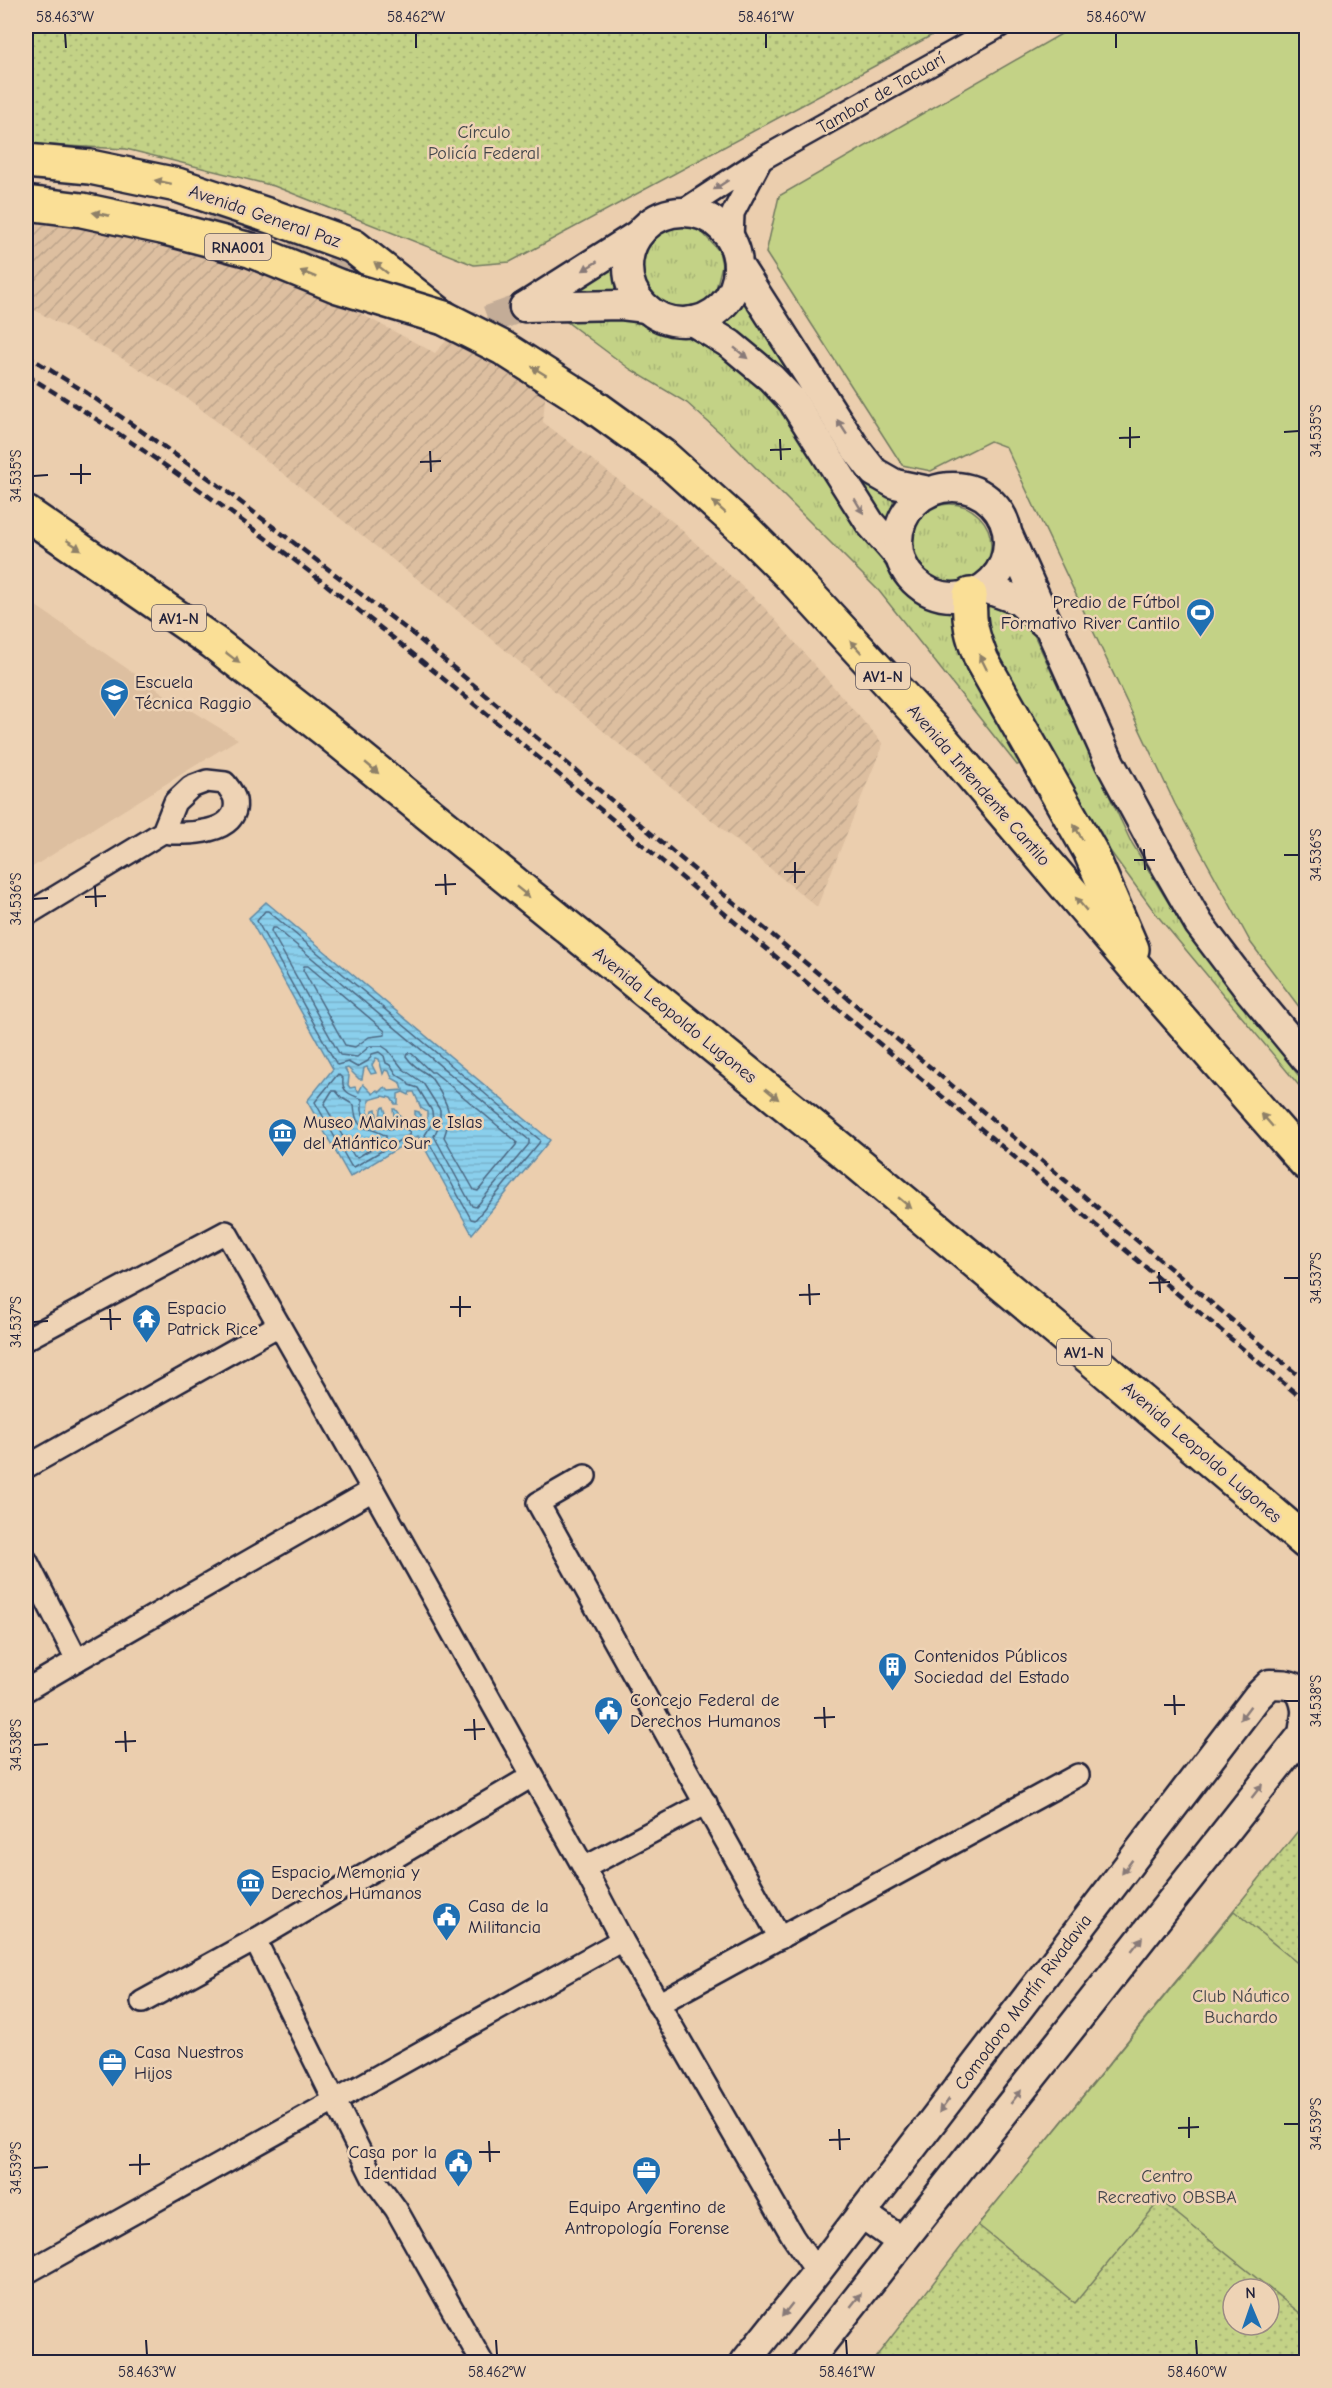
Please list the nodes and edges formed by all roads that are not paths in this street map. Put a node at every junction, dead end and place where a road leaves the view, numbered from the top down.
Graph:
1 (1000, 26) edge
2 (762, 159) junction
3 (26, 161) edge
4 (26, 203) edge
5 (681, 212) junction
6 (639, 234) junction
7 (735, 253) junction
8 (646, 308) junction
9 (444, 318) junction
10 (692, 321) junction
11 (929, 491) junction
12 (26, 513) edge
13 (1009, 537) junction
14 (898, 555) junction
15 (978, 591) junction
16 (1048, 626) junction
17 (163, 832) dead end
18 (26, 915) edge
19 (1146, 980) junction
20 (1306, 1059) edge
21 (1306, 1163) edge
22 (279, 1325) junction
23 (26, 1339) edge
24 (26, 1467) edge
25 (585, 1476) dead end
26 (373, 1490) junction
27 (1306, 1542) edge
28 (26, 1560) edge
29 (78, 1660) junction
30 (26, 1690) edge
31 (1306, 1709) edge
32 (1306, 1714) edge
33 (1078, 1775) dead end
34 (532, 1776) junction
35 (706, 1803) junction
36 (584, 1868) junction
37 (780, 1938) junction
38 (255, 1940) junction
39 (622, 1940) junction
40 (142, 2002) dead end
41 (658, 2004) junction
42 (333, 2100) junction
43 (861, 2213) junction
44 (902, 2242) junction
45 (817, 2272) junction
46 (26, 2273) edge
47 (482, 2362) edge
48 (745, 2362) edge
49 (807, 2362) edge

1 - 2 street, Tambor de Tacuarí
2 -> 5 street, Tambor de Tacuarí
2 - 7 street
9 -> 3 highway, Avenida General Paz
9 -> 4 highway, Avenida General Paz / RNA001, bridge
5 - 6 street
5 - 7 street
6 - 8 street
6 -> 8 street
7 - 10 street
11 -> 7 street
8 - 10 street
19 -> 9 highway, Avenida Intendente Cantilo / AV1-N, bridge
10 -> 14 street
11 - 13 street
11 - 14 street
12 -> 27 highway, Avenida Leopoldo Lugones / AV1-N
13 - 15 street
13 - 16 street
14 - 15 street
15 - 16 street
19 -> 15 highway
16 - 20 street
17 - 18 street
21 -> 19 highway, Avenida Intendente Cantilo / AV1-N
22 - 23 street
22 - 24 street
22 - 26 street
25 - 35 street
26 - 29 street
26 - 34 street
28 - 29 street
29 - 30 street
31 -> 43 street, Comodoro Martín Rivadavia
44 -> 32 street
33 - 37 street
34 - 36 street
34 - 38 street
35 - 36 street
35 - 37 street
36 - 39 street
37 - 41 street
38 - 40 street
38 - 42 street
39 - 41 street
39 - 42 street
41 - 45 street
42 - 46 street
42 - 47 street
43 - 44 street
43 - 45 street, Comodoro Martín Rivadavia
49 -> 44 street
45 -> 48 street, Comodoro Martín Rivadavia

